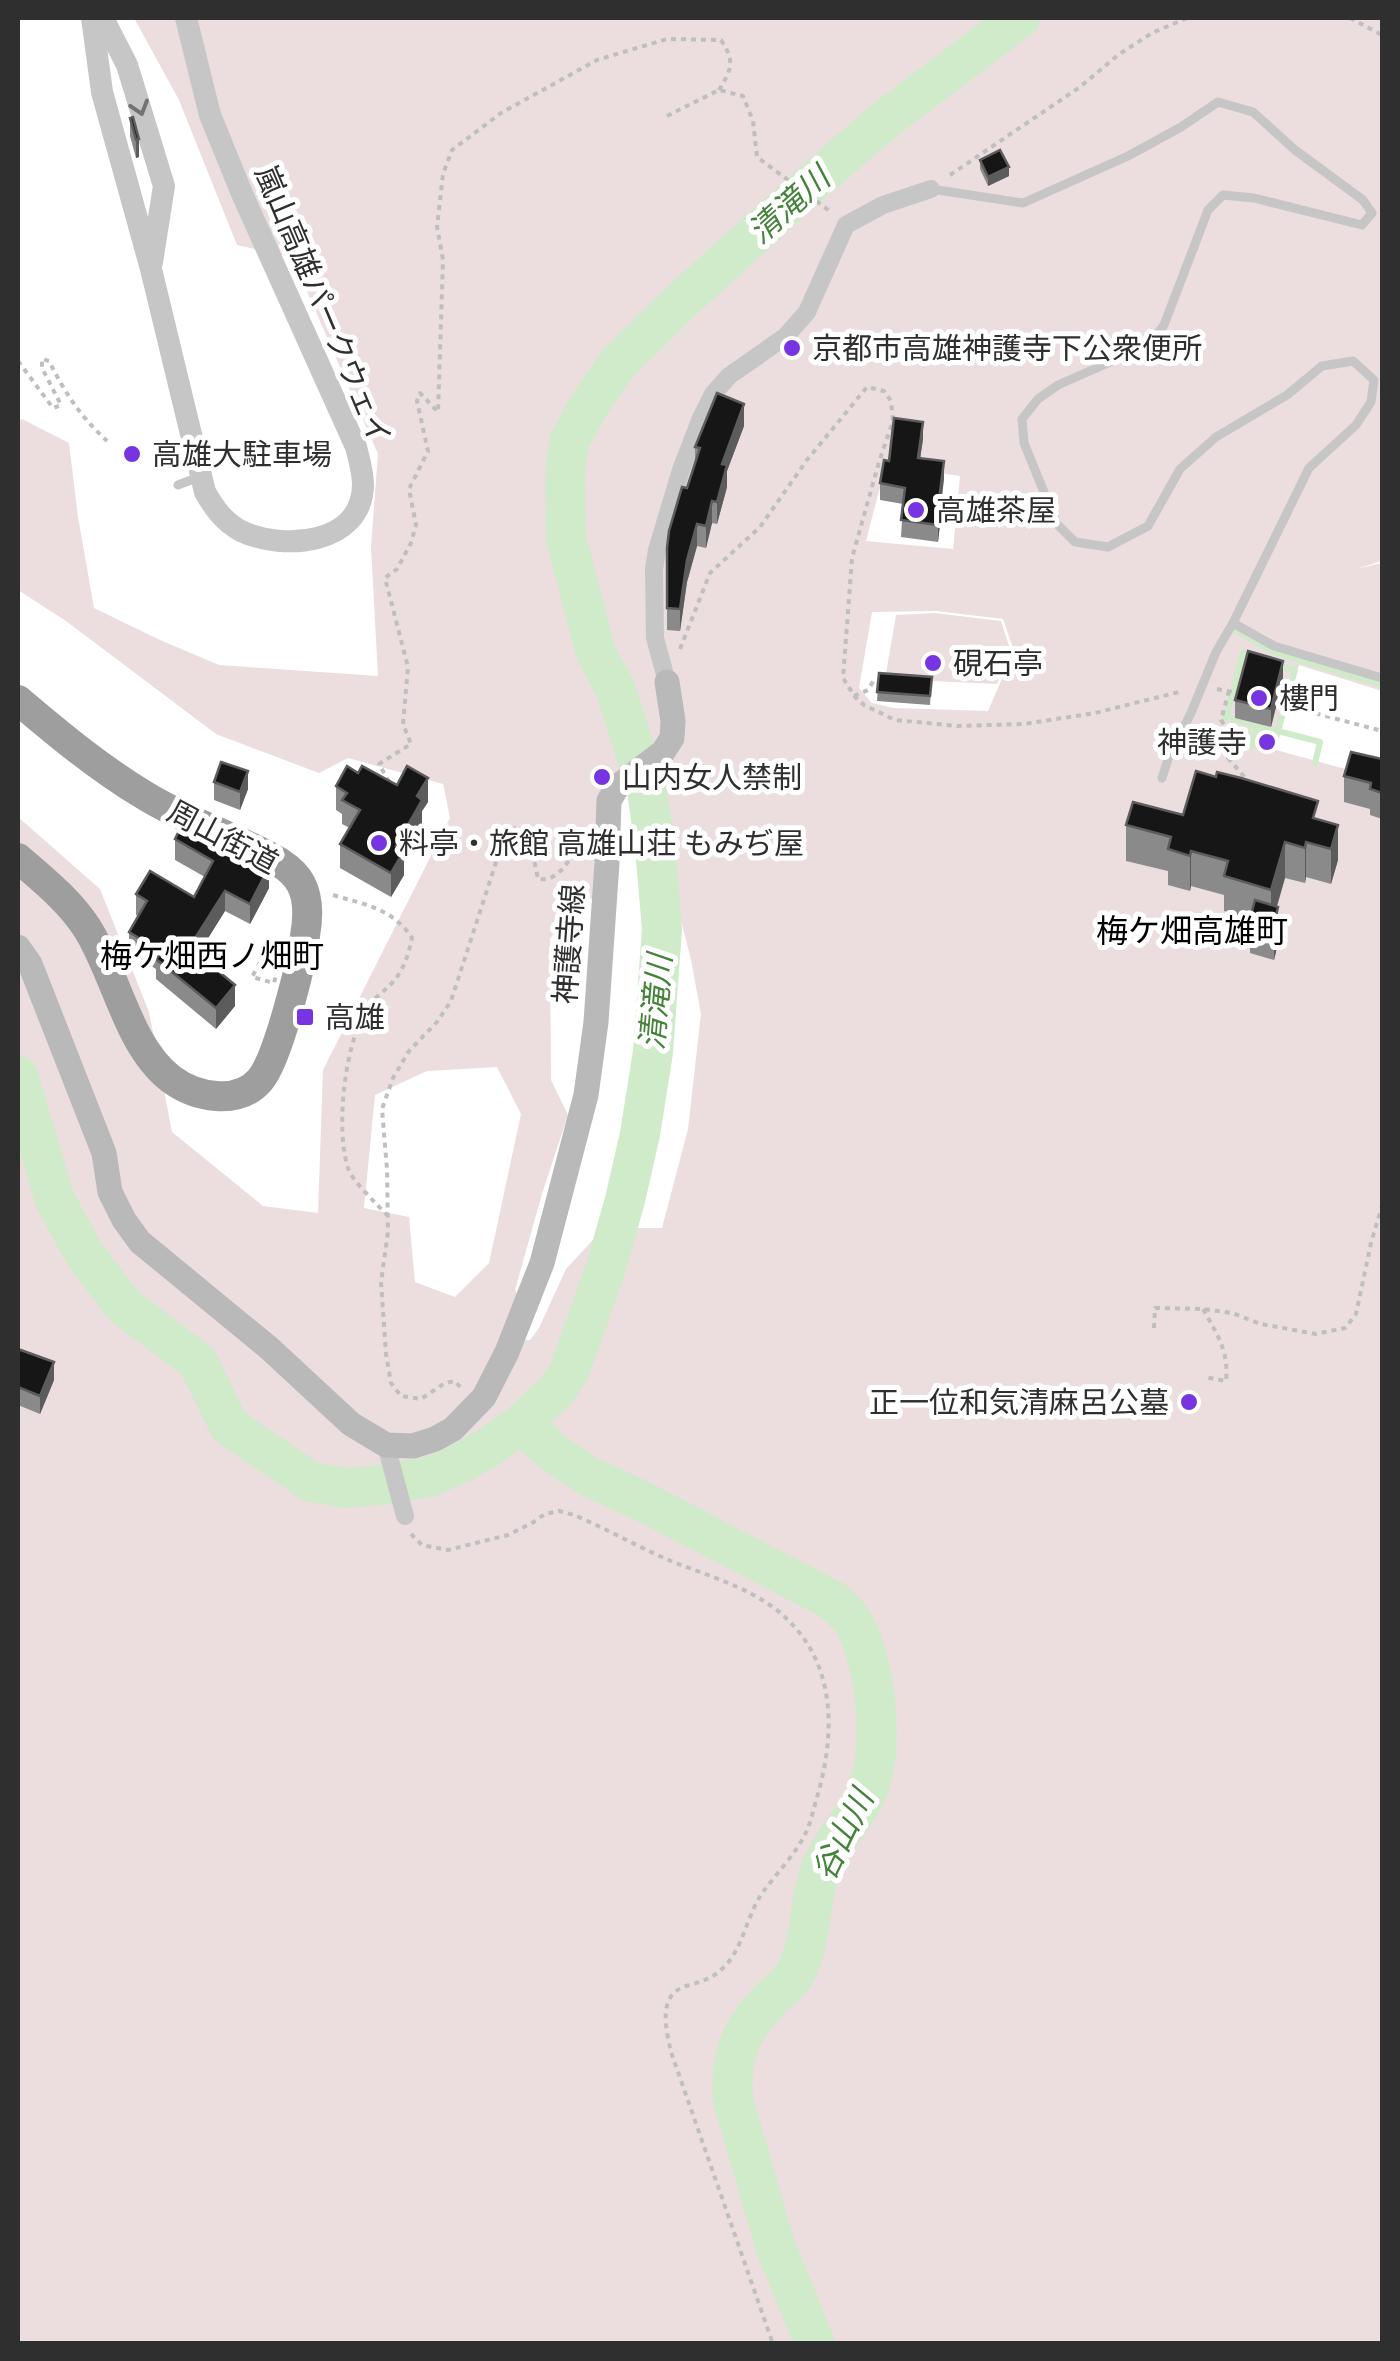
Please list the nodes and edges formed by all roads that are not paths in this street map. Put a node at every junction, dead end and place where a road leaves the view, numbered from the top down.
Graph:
1 (92, 18) edge
2 (104, 18) edge
3 (186, 18) edge
4 (931, 188) joint
5 (151, 268) junction
6 (1233, 623) junction
7 (1382, 678) edge
8 (666, 682) joint
9 (18, 700) edge
10 (1162, 778) dead end
11 (18, 858) edge
12 (18, 948) edge
13 (387, 1449) junction
14 (405, 1516) road end

1 - 5 street, 嵐山高雄パークウェイ
2 -> 5 street, 嵐山高雄パークウェイ
3 - 5 street, 嵐山高雄パークウェイ
4 - 6 lane
4 - 8 street
6 - 7 lane
6 - 10 lane
8 - 13 main road, 神護寺線
9 - 11 highway, 周山街道
12 - 13 main road
13 - 14 street

